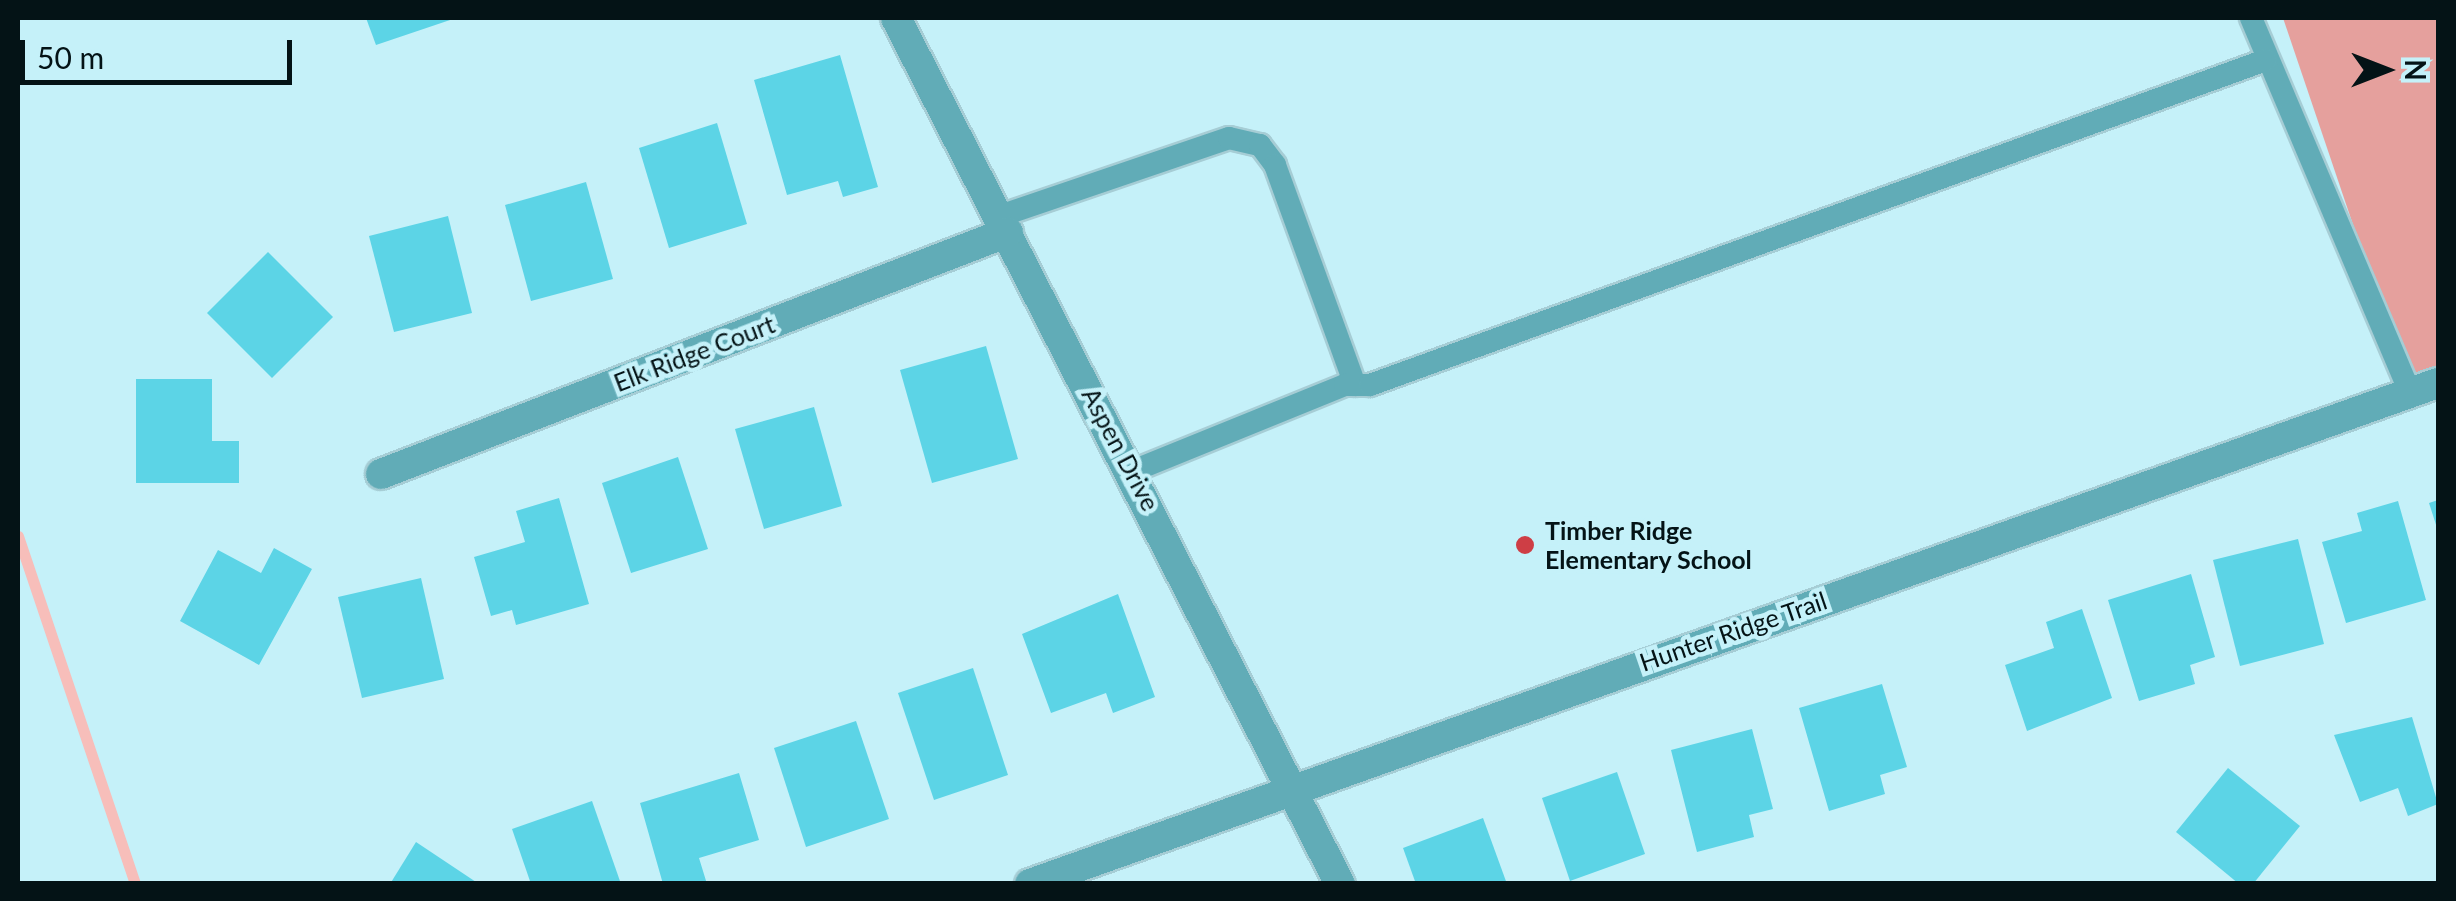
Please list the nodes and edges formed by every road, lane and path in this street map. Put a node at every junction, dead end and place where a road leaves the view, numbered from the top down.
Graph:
1 (896, 18) edge
2 (2251, 18) edge
3 (2266, 60) junction
4 (1004, 224) junction
5 (1355, 385) junction
6 (2424, 388) edge
7 (1133, 471) junction
8 (381, 474) dead end
9 (1296, 784) junction
10 (1030, 884) edge
11 (1340, 884) edge

1 - 4 street, Aspen Drive
2 - 3 lane
3 - 5 lane
3 - 6 lane
4 - 5 lane
4 - 7 street, Aspen Drive
4 - 8 street, Elk Ridge Court
5 - 7 lane
6 - 9 street, Hunter Ridge Trail
7 - 9 street, Aspen Drive
9 - 10 street, Hunter Ridge Trail
9 - 11 street, Aspen Drive

